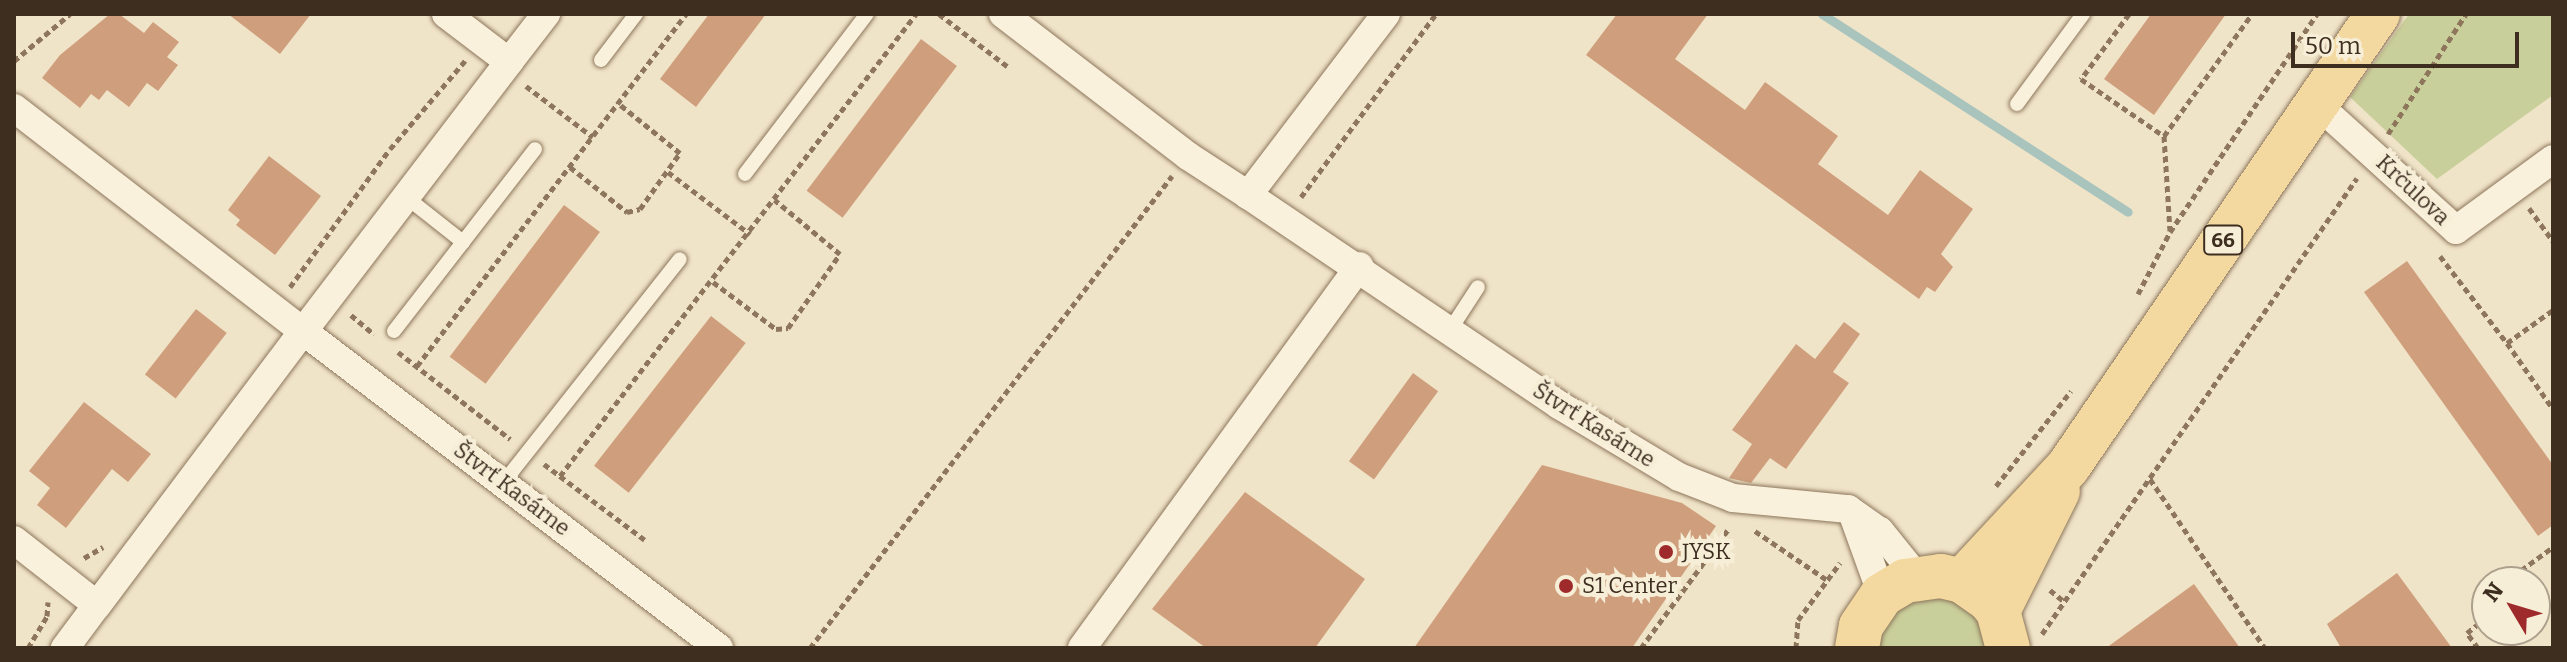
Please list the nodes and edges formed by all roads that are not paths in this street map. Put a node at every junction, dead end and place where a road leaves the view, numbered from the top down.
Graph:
1 (446, 14) edge
2 (546, 14) edge
3 (636, 14) edge
4 (867, 14) edge
5 (1003, 14) edge
6 (1386, 14) edge
7 (2083, 14) edge
8 (2378, 14) edge
9 (601, 60) dead end
10 (514, 71) junction
11 (2316, 103) junction
12 (2017, 104) dead end
13 (14, 108) edge
14 (535, 149) dead end
15 (2553, 159) edge
16 (745, 174) dead end
17 (1248, 195) junction
18 (406, 197) junction
19 (463, 242) junction
20 (680, 259) dead end
21 (1360, 266) junction
22 (1478, 287) dead end
23 (1450, 330) junction
24 (303, 331) junction
25 (389, 336) road end
26 (2068, 467) junction
27 (503, 483) junction
28 (1853, 515) junction
29 (14, 540) edge
30 (1962, 581) junction
31 (1899, 586) junction
32 (97, 605) junction
33 (2015, 633) edge
34 (65, 648) edge
35 (719, 648) edge
36 (1082, 648) edge
37 (1857, 648) edge

1 - 10 street
2 - 10 street
3 - 9 lane
4 - 16 lane
5 - 17 street, Štvrť Kasárne
6 - 17 street
7 - 12 lane
8 - 11 main road, 66
10 - 18 street
11 - 15 street, Krčulova
11 - 26 main road, 66
13 - 24 street, Štvrť Kasárne
14 - 19 lane
17 - 21 street, Štvrť Kasárne
18 - 19 lane
18 - 24 street
19 - 25 lane
20 - 27 lane
21 - 23 street, Štvrť Kasárne
21 - 36 street
22 - 23 lane
23 - 28 street, Štvrť Kasárne
24 - 27 street, Štvrť Kasárne
24 - 32 street
26 - 30 main road, 66
26 - 33 main road, 66
27 - 35 street, Štvrť Kasárne
28 - 31 street
28 - 31 street, Štvrť Kasárne
29 - 32 street
30 - 31 main road
30 - 33 main road
31 - 37 main road
32 - 34 street

